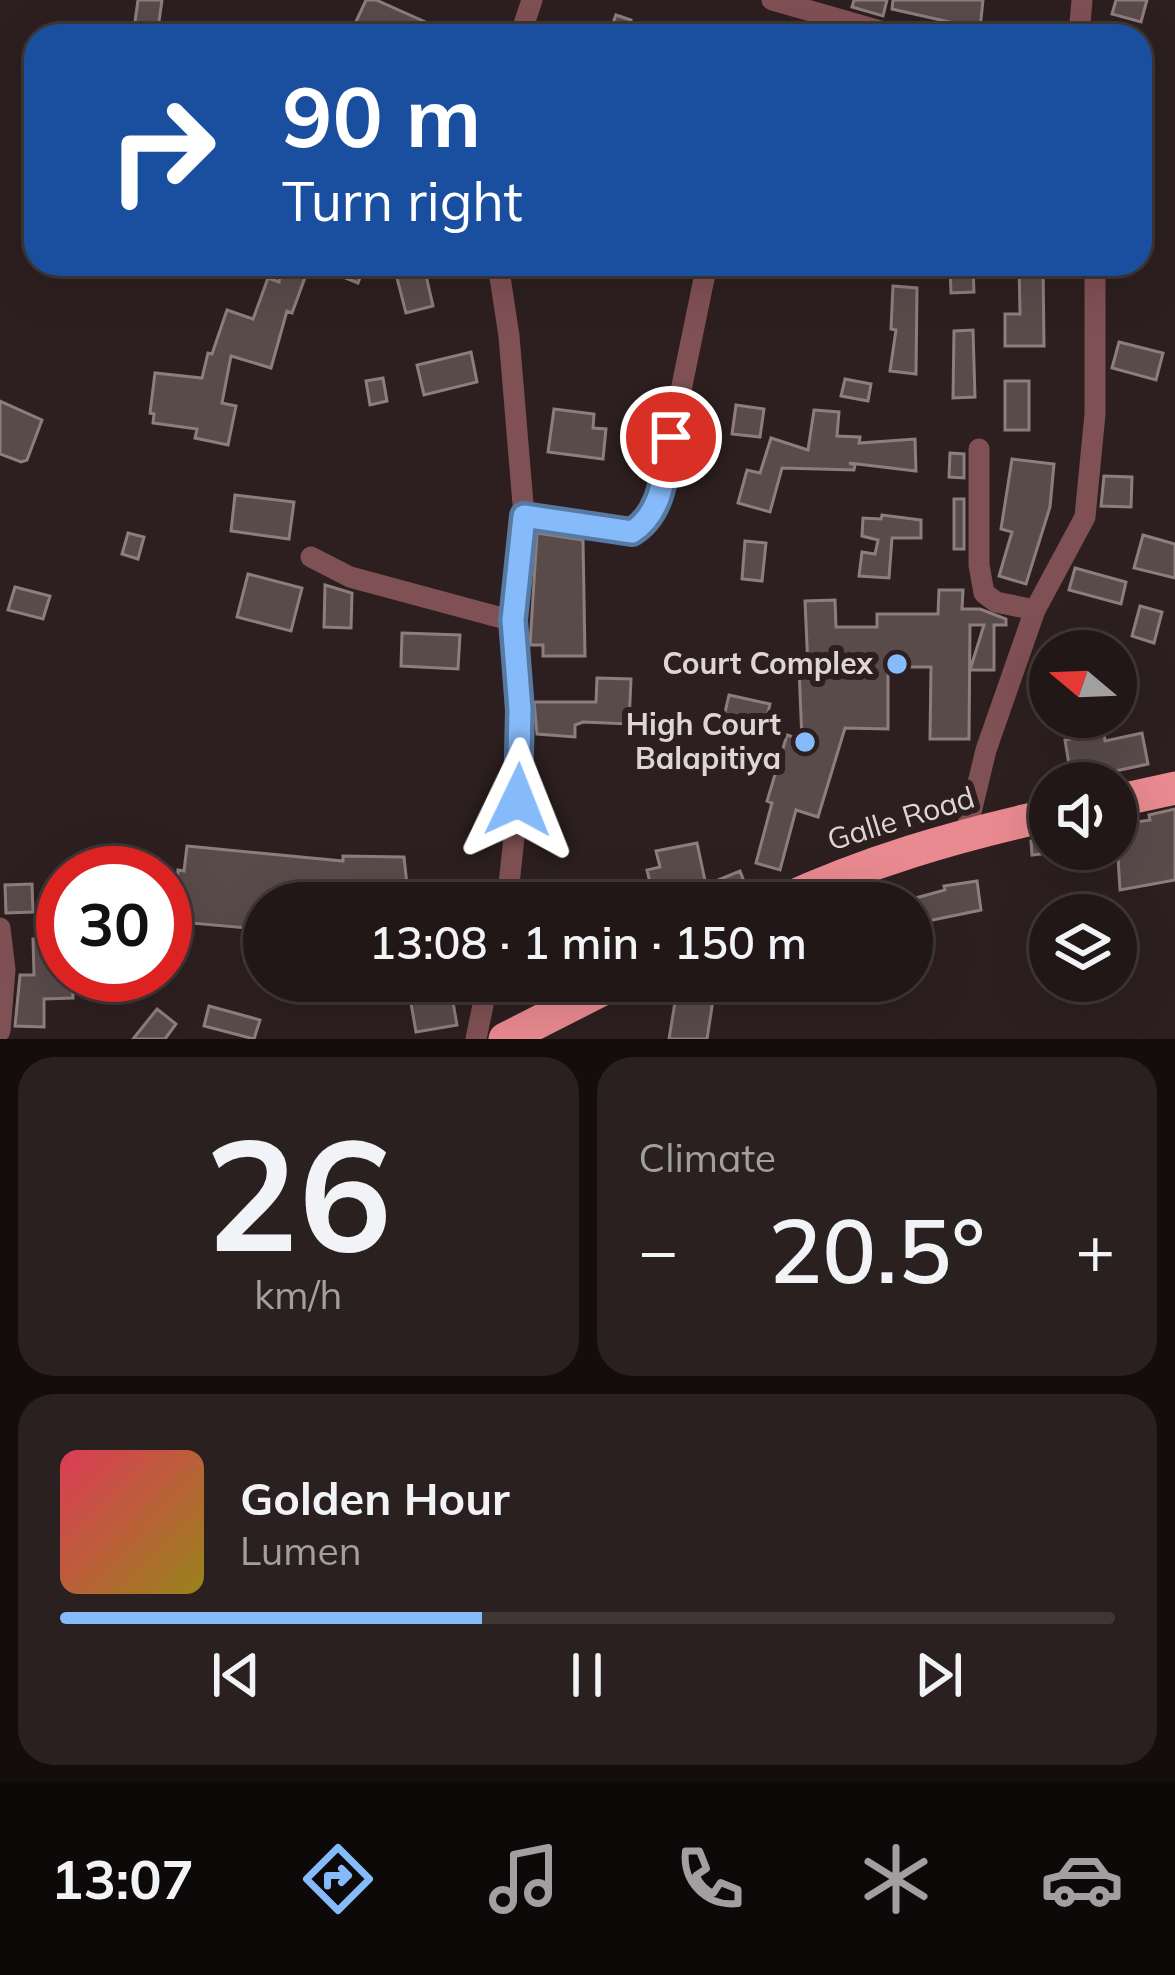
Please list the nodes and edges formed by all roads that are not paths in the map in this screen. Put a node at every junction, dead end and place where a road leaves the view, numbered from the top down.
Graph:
1 (772, 0) edge
2 (856, 24) edge
3 (500, 276) edge
4 (705, 276) edge
5 (1096, 276) edge
6 (979, 449) dead end
7 (524, 516) junction
8 (311, 556) dead end
9 (1035, 610) junction
10 (513, 620) junction
11 (1175, 788) edge
12 (1137, 796) edge
13 (1029, 820) edge
14 (966, 833) junction
15 (510, 882) edge
16 (824, 882) edge
17 (0, 928) edge
18 (484, 1002) edge
19 (578, 1002) edge
20 (0, 1031) edge
21 (476, 1039) edge
22 (505, 1039) edge

1 - 2 street
3 - 7 street
4 - 7 street
5 - 9 street
6 - 9 street
7 - 10 street
8 - 10 street
9 - 14 street
10 - 15 street
11 - 12 highway
13 - 14 highway, Galle Road
14 - 16 highway, Galle Road
17 - 20 street
18 - 21 street
19 - 22 highway

